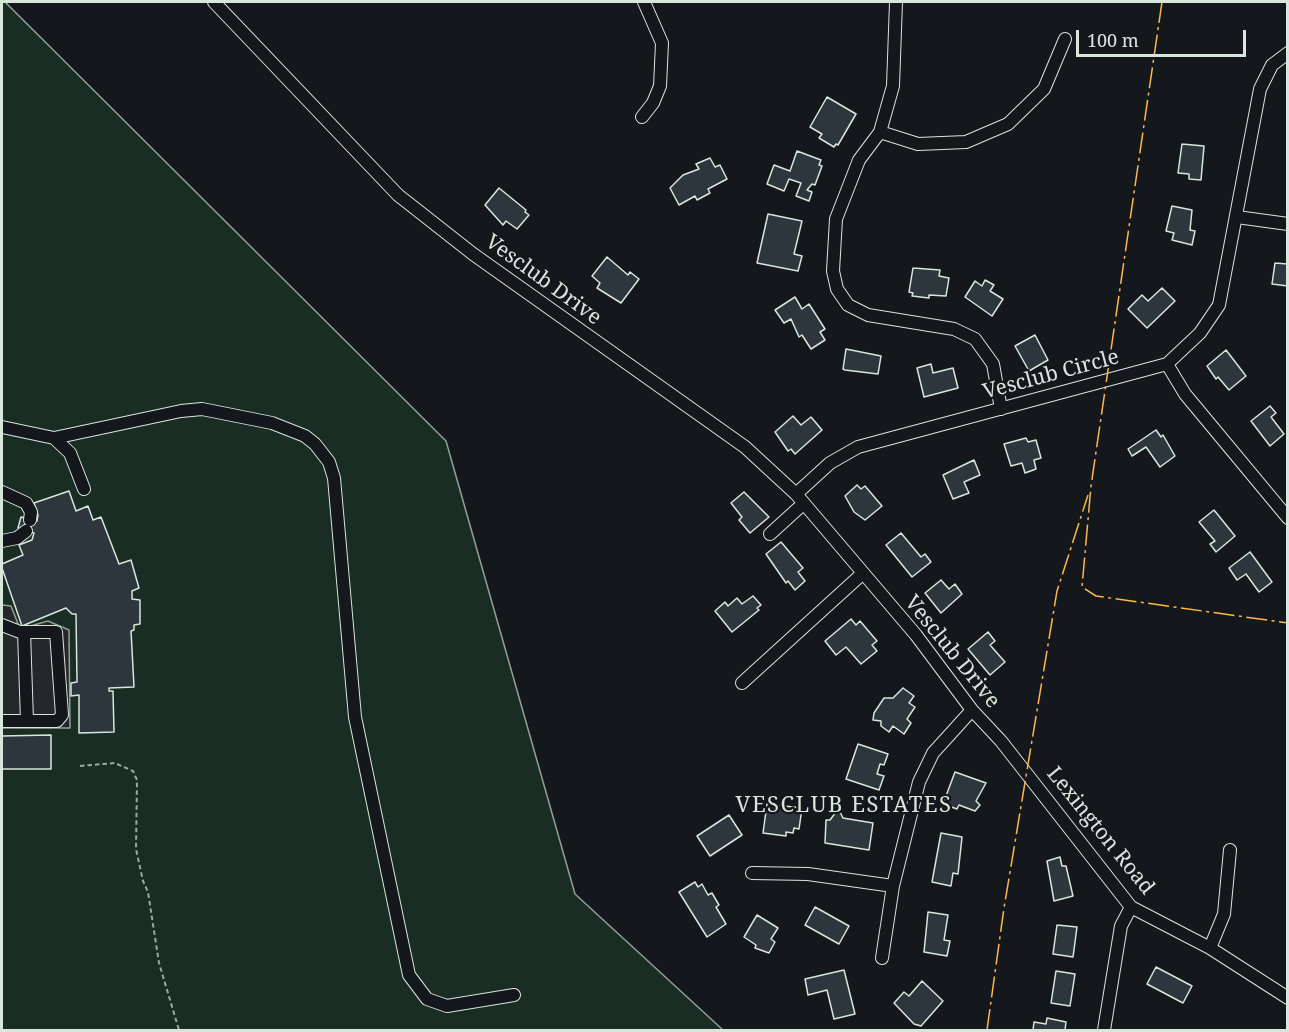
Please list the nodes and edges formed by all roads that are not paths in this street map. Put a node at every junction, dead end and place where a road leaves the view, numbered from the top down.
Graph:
1 (214, 2) edge
2 (644, 2) edge
3 (896, 2) edge
4 (1065, 39) dead end
5 (1287, 53) edge
6 (642, 117) dead end
7 (880, 132) junction
8 (1237, 217) junction
9 (1287, 224) edge
10 (1167, 364) junction
11 (1001, 409) junction
12 (2, 427) edge
13 (54, 438) junction
14 (84, 489) dead end
15 (2, 492) edge
16 (799, 499) junction
17 (1287, 518) edge
18 (770, 534) dead end
19 (2, 541) edge
20 (862, 574) junction
21 (2, 626) edge
22 (24, 632) junction
23 (742, 683) dead end
24 (972, 710) junction
25 (27, 721) junction
26 (2, 722) edge
27 (1012, 755) joint
28 (1230, 850) dead end
29 (752, 873) dead end
30 (894, 886) junction
31 (1131, 907) junction
32 (1210, 948) junction
33 (882, 958) dead end
34 (514, 995) dead end
35 (1287, 998) edge
36 (1104, 1030) edge

1 - 16 street, Vesclub Drive
2 - 6 street
3 - 7 street
4 - 7 street
5 - 8 street, Vesclub Circle
7 - 11 street
8 - 9 street
8 - 10 street, Vesclub Circle
10 - 11 street, Vesclub Circle
10 - 17 street
11 - 16 street, Vesclub Circle
12 - 13 street
13 - 14 street
13 - 34 street
15 - 19 street
16 - 18 street, Vesclub Circle
16 - 20 street, Vesclub Drive
20 - 23 street
20 - 24 street, Vesclub Drive
21 - 22 street
22 - 25 street
22 - 25 street
24 - 27 street, Vesclub Drive
24 - 30 street
25 - 26 street
27 - 31 street, Lexington Road
28 - 32 street
29 - 30 street
30 - 33 street
31 - 32 street, Lexington Road
31 - 36 street
32 - 35 street, Lexington Road

